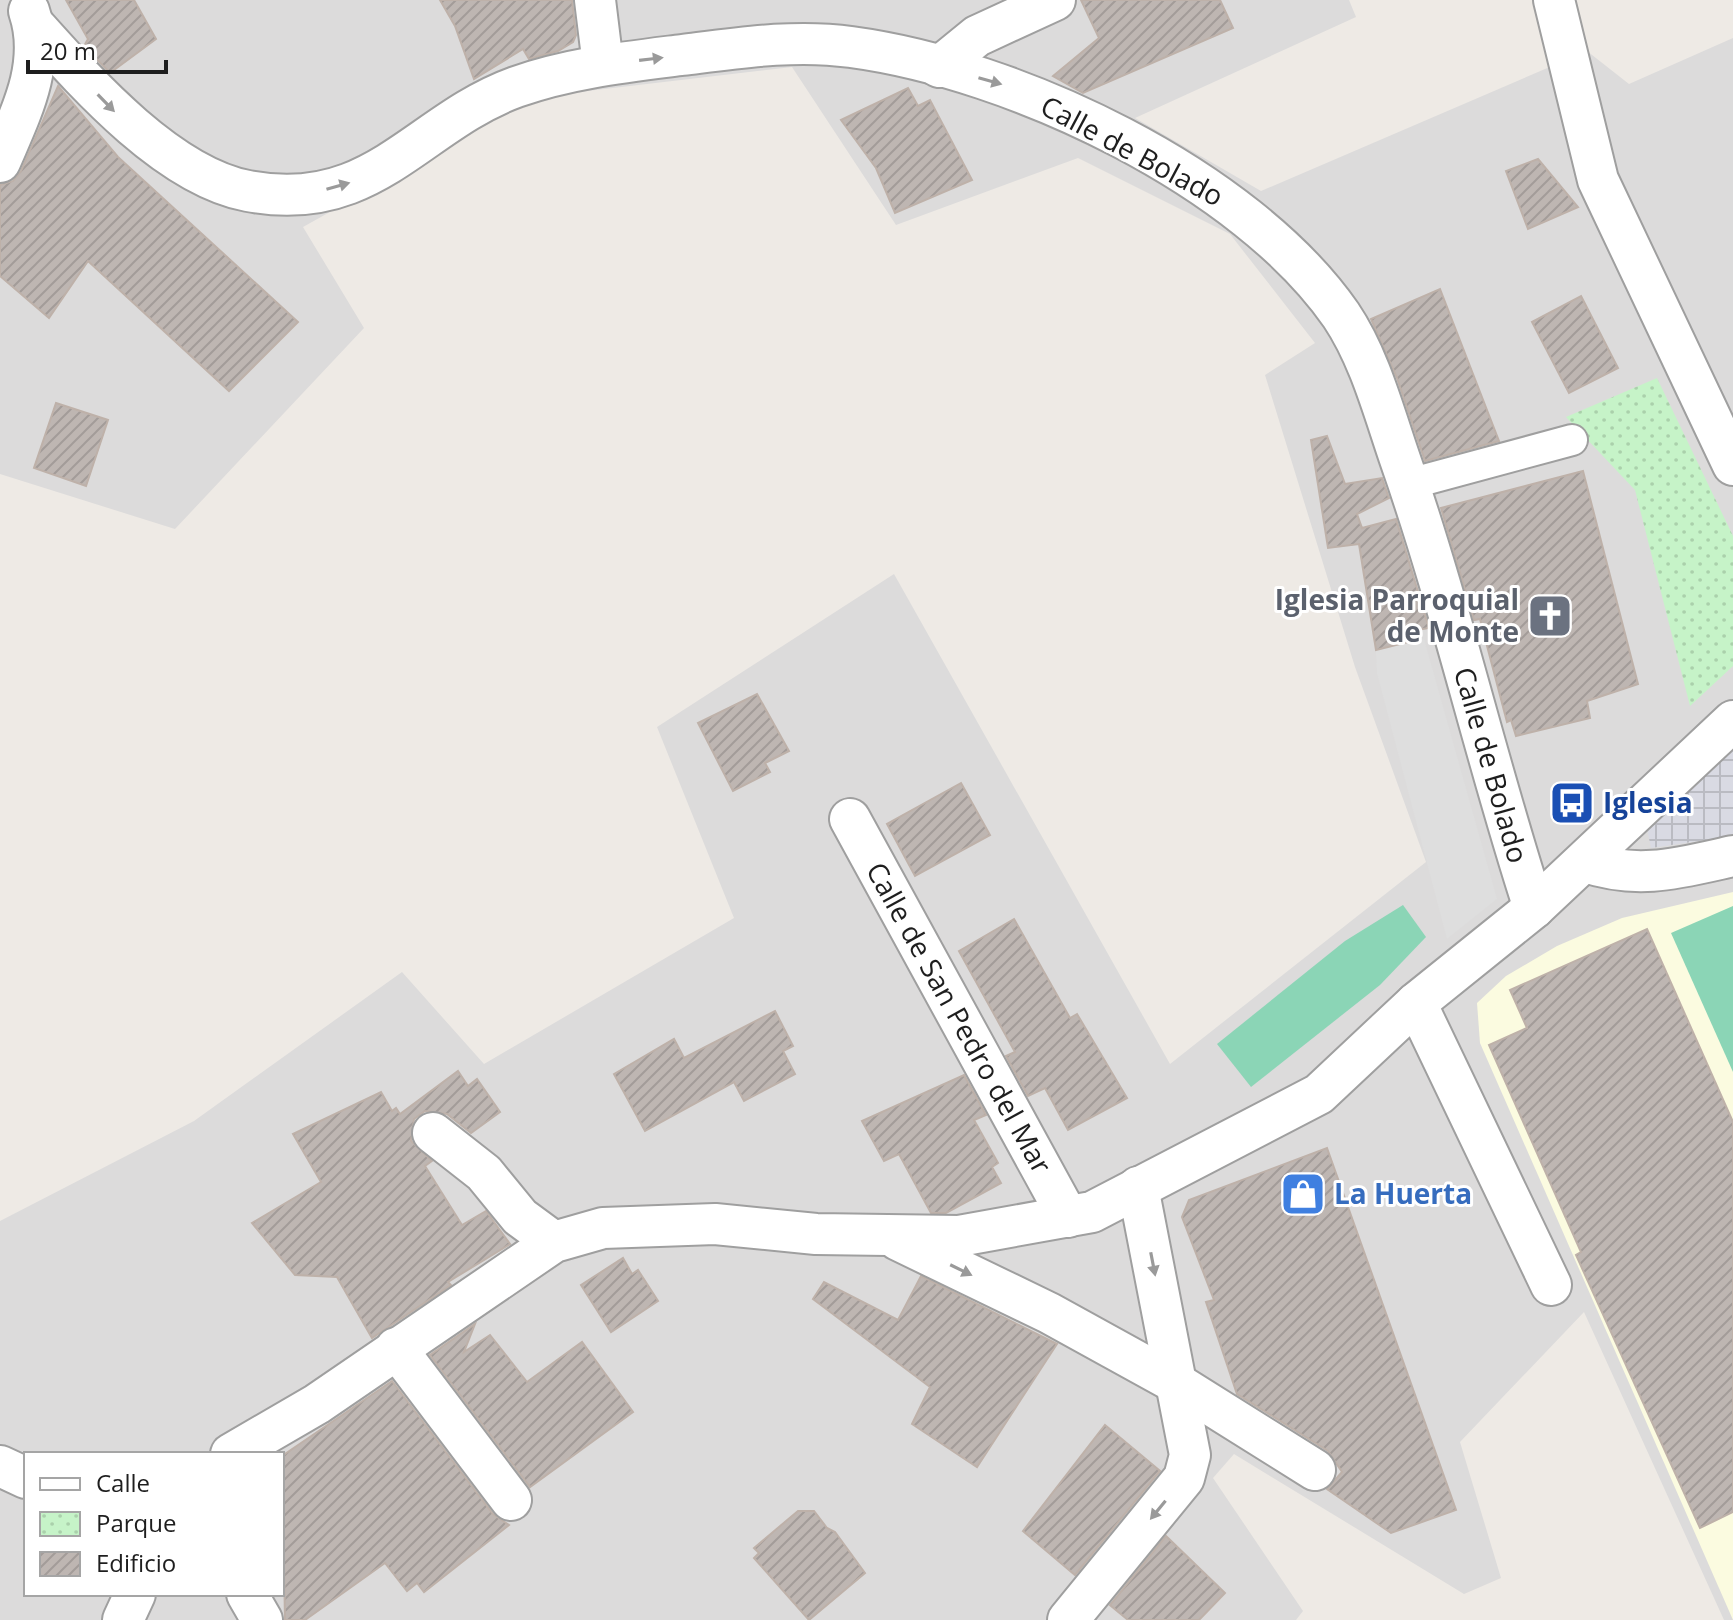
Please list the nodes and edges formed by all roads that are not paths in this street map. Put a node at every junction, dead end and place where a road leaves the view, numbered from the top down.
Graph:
1 (595, 0) edge
2 (1055, 0) edge
3 (1554, 0) edge
4 (29, 13) edge
5 (603, 65) junction
6 (939, 67) junction
7 (0, 162) edge
8 (1572, 440) dead end
9 (1733, 465) edge
10 (1409, 484) junction
11 (1733, 721) edge
12 (850, 819) dead end
13 (1733, 856) edge
14 (1585, 862) junction
15 (1534, 908) junction
16 (1416, 1003) junction
17 (433, 1133) dead end
18 (1138, 1187) junction
19 (1068, 1217) junction
20 (891, 1237) junction
21 (554, 1242) junction
22 (1551, 1285) dead end
23 (396, 1348) junction
24 (1176, 1383) junction
25 (234, 1452) edge
26 (0, 1466) edge
27 (1315, 1470) dead end
28 (24, 1477) edge
29 (511, 1500) dead end
30 (134, 1596) edge
31 (248, 1596) edge
32 (123, 1620) edge
33 (262, 1620) edge
34 (1068, 1620) edge

1 - 5 street
2 - 6 street
3 - 9 street
4 -> 5 street, Calle de Bolado
4 - 7 street, Calle de Bolado
5 -> 6 street, Calle de Bolado
6 -> 10 street, Calle de Bolado
8 - 10 street
10 - 15 street, Calle de Bolado
11 - 14 street
12 - 19 street, Calle de San Pedro del Mar
13 - 14 street
14 - 15 street
15 - 16 street
16 - 18 street
16 - 22 street
17 - 21 street
18 - 19 street
18 -> 24 street
19 - 20 street
20 - 21 street
20 -> 24 street
21 - 23 street
23 - 25 street
23 - 29 street
24 - 27 street
24 -> 34 street
26 - 28 street
30 - 32 street
31 - 33 street

